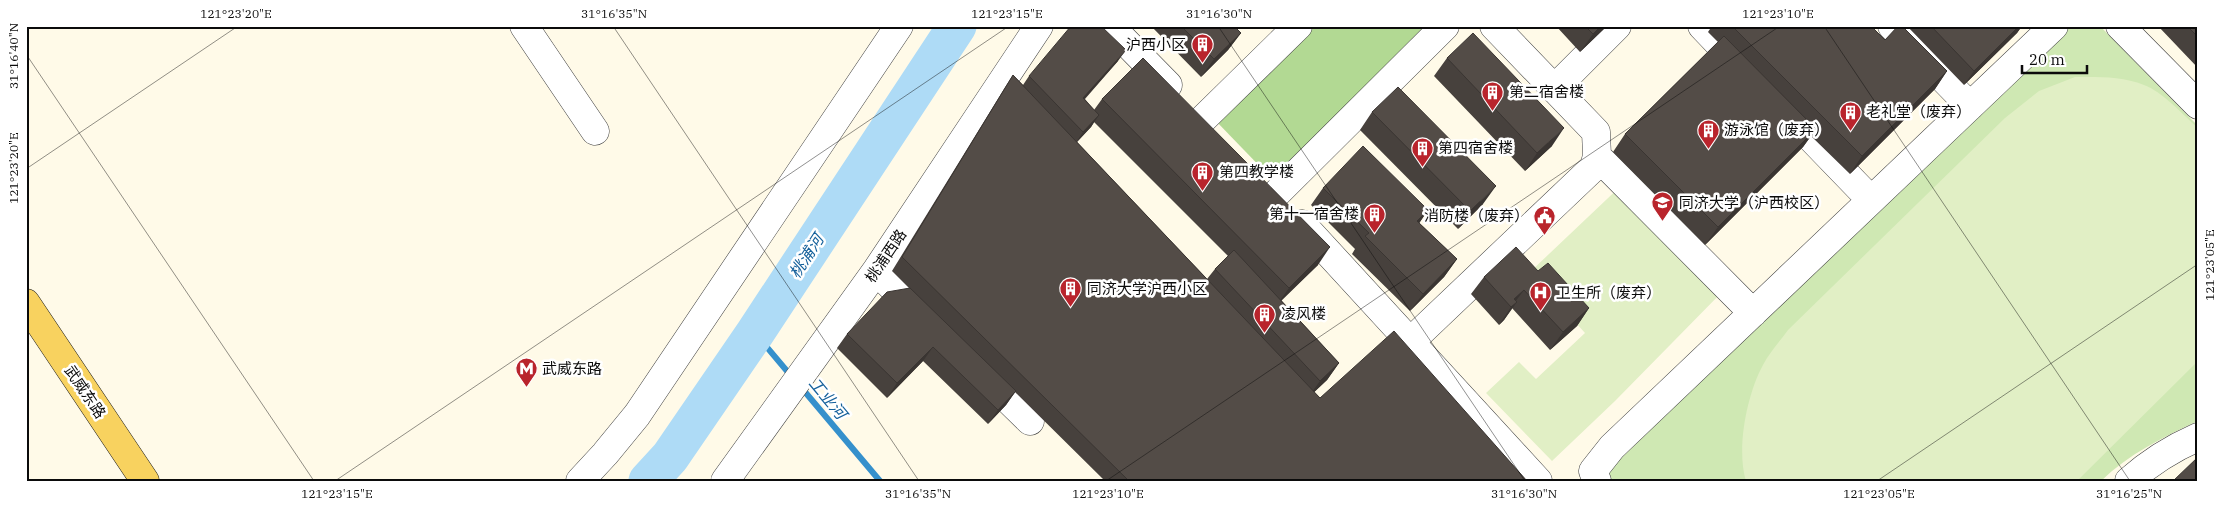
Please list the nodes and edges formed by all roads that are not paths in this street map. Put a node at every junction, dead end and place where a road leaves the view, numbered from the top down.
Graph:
1 (524, 26) edge
2 (899, 26) edge
3 (1039, 26) edge
4 (1110, 26) edge
5 (1298, 26) edge
6 (1446, 26) edge
7 (1494, 26) edge
8 (1617, 26) edge
9 (1702, 26) edge
10 (1892, 26) edge
11 (2054, 26) edge
12 (2120, 26) edge
13 (1554, 89) junction
14 (2198, 105) edge
15 (1970, 106) junction
16 (1202, 120) junction
17 (594, 131) dead end
18 (1222, 140) edge
19 (1597, 156) junction
20 (1255, 174) edge
21 (1275, 195) junction
22 (1871, 200) junction
23 (876, 271) junction
24 (26, 303) edge
25 (1753, 313) junction
26 (939, 332) edge
27 (1410, 342) junction
28 (967, 360) edge
29 (1030, 421) dead end
30 (2198, 437) edge
31 (145, 481) edge
32 (580, 481) edge
33 (725, 481) edge
34 (1538, 481) edge
35 (1597, 481) edge
36 (2129, 481) edge

1 - 17 street
2 - 32 street
3 - 23 street, 桃浦西路
4 - 16 street
5 - 16 street
6 - 21 street
7 - 13 street
8 - 13 street
9 - 22 street
10 - 15 street
11 - 15 street
12 - 14 street
13 - 19 street
15 - 22 street
16 - 18 street
19 - 25 street
19 - 27 street
20 - 21 street
21 - 27 street
22 - 25 street
23 - 26 street
23 - 33 street, 桃浦西路
24 - 31 main road, 武威东路
25 - 35 street
27 - 34 street
28 - 29 street
30 - 36 street

